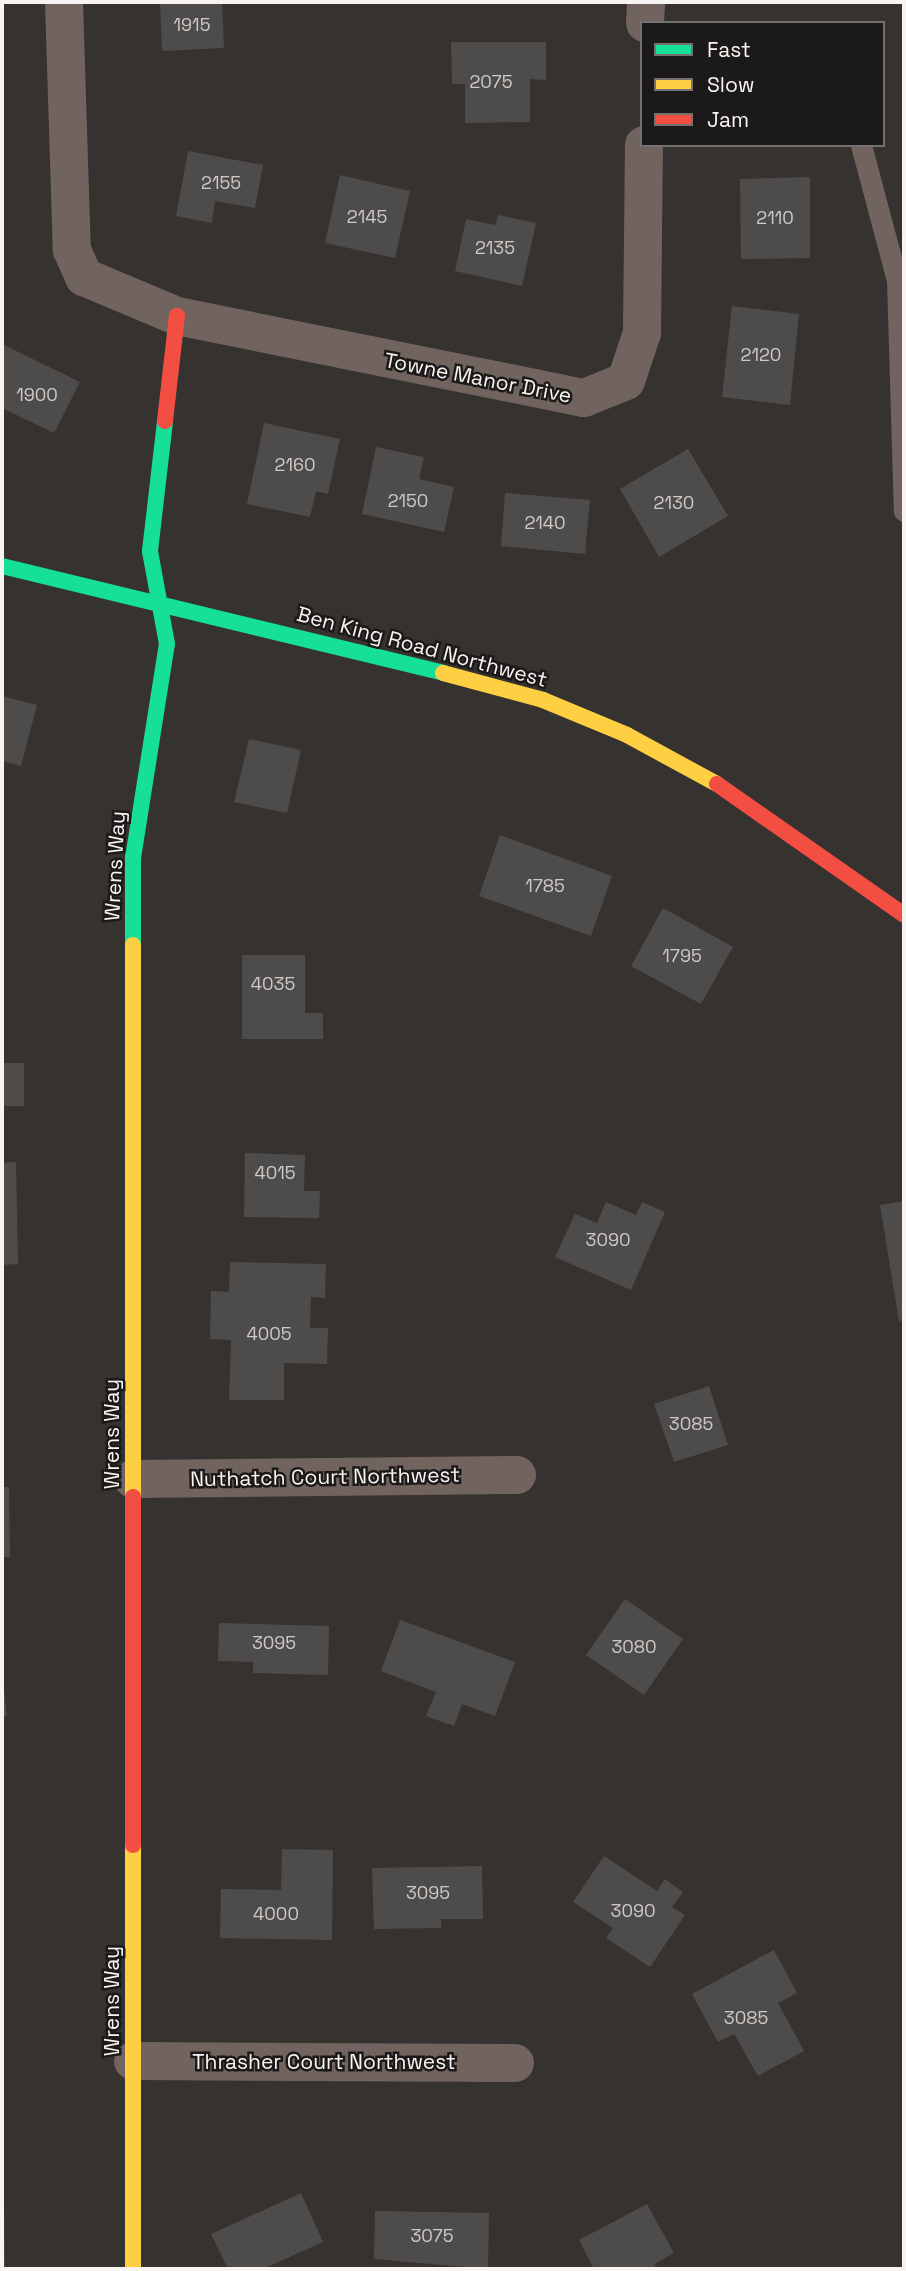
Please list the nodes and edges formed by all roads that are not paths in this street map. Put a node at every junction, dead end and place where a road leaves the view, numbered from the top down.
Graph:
1 (64, 2) edge
2 (646, 2) edge
3 (645, 21) edge
4 (644, 147) edge
5 (862, 147) edge
6 (177, 316) junction
7 (904, 511) edge
8 (2, 566) edge
9 (159, 602) junction
10 (904, 915) edge
11 (517, 1475) dead end
12 (133, 1479) junction
13 (133, 2061) junction
14 (515, 2063) dead end
15 (133, 2269) edge

1 - 6 street, Towne Manor Drive
2 - 3 street
4 - 6 street, Towne Manor Drive
5 - 7 lane
6 - 9 street
8 - 9 street, Ben King Road Northwest
9 - 10 street, Ben King Road Northwest
9 - 12 street, Wrens Way
11 - 12 street, Nuthatch Court Northwest
12 - 13 street, Wrens Way
13 - 14 street, Thrasher Court Northwest
13 - 15 street, Wrens Way

